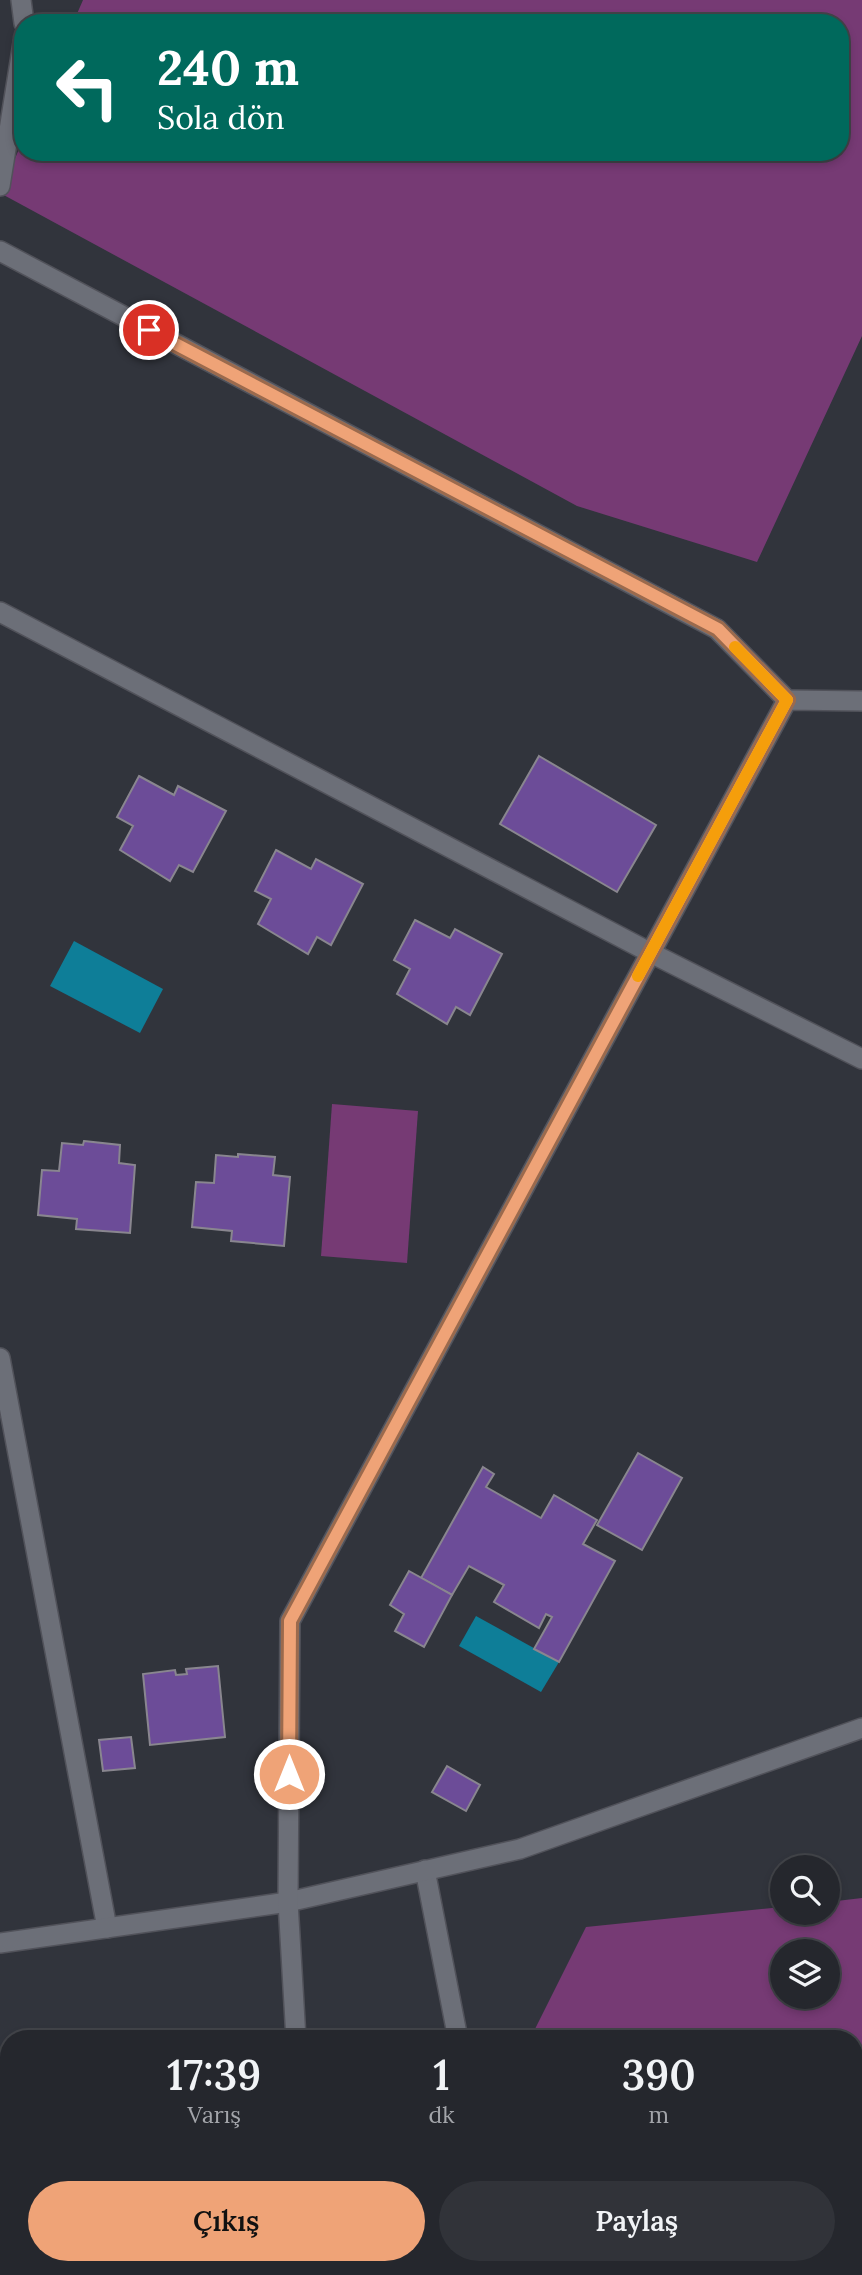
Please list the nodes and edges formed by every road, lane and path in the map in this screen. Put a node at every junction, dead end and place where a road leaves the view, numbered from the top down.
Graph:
1 (14, 99) edge
2 (0, 186) edge
3 (0, 251) edge
4 (0, 612) edge
5 (787, 700) junction
6 (862, 701) edge
7 (651, 953) junction
8 (862, 1059) edge
9 (0, 1358) edge
10 (862, 1728) edge
11 (425, 1870) junction
12 (288, 1902) junction
13 (107, 1928) junction
14 (0, 1943) edge
15 (295, 2030) edge
16 (456, 2030) edge

1 - 2 street
3 - 5 street
4 - 7 street
5 - 6 street
5 - 7 street
7 - 8 street
7 - 12 street
9 - 13 street
10 - 11 street
11 - 12 street
11 - 16 street
12 - 13 street
12 - 15 street
13 - 14 street

